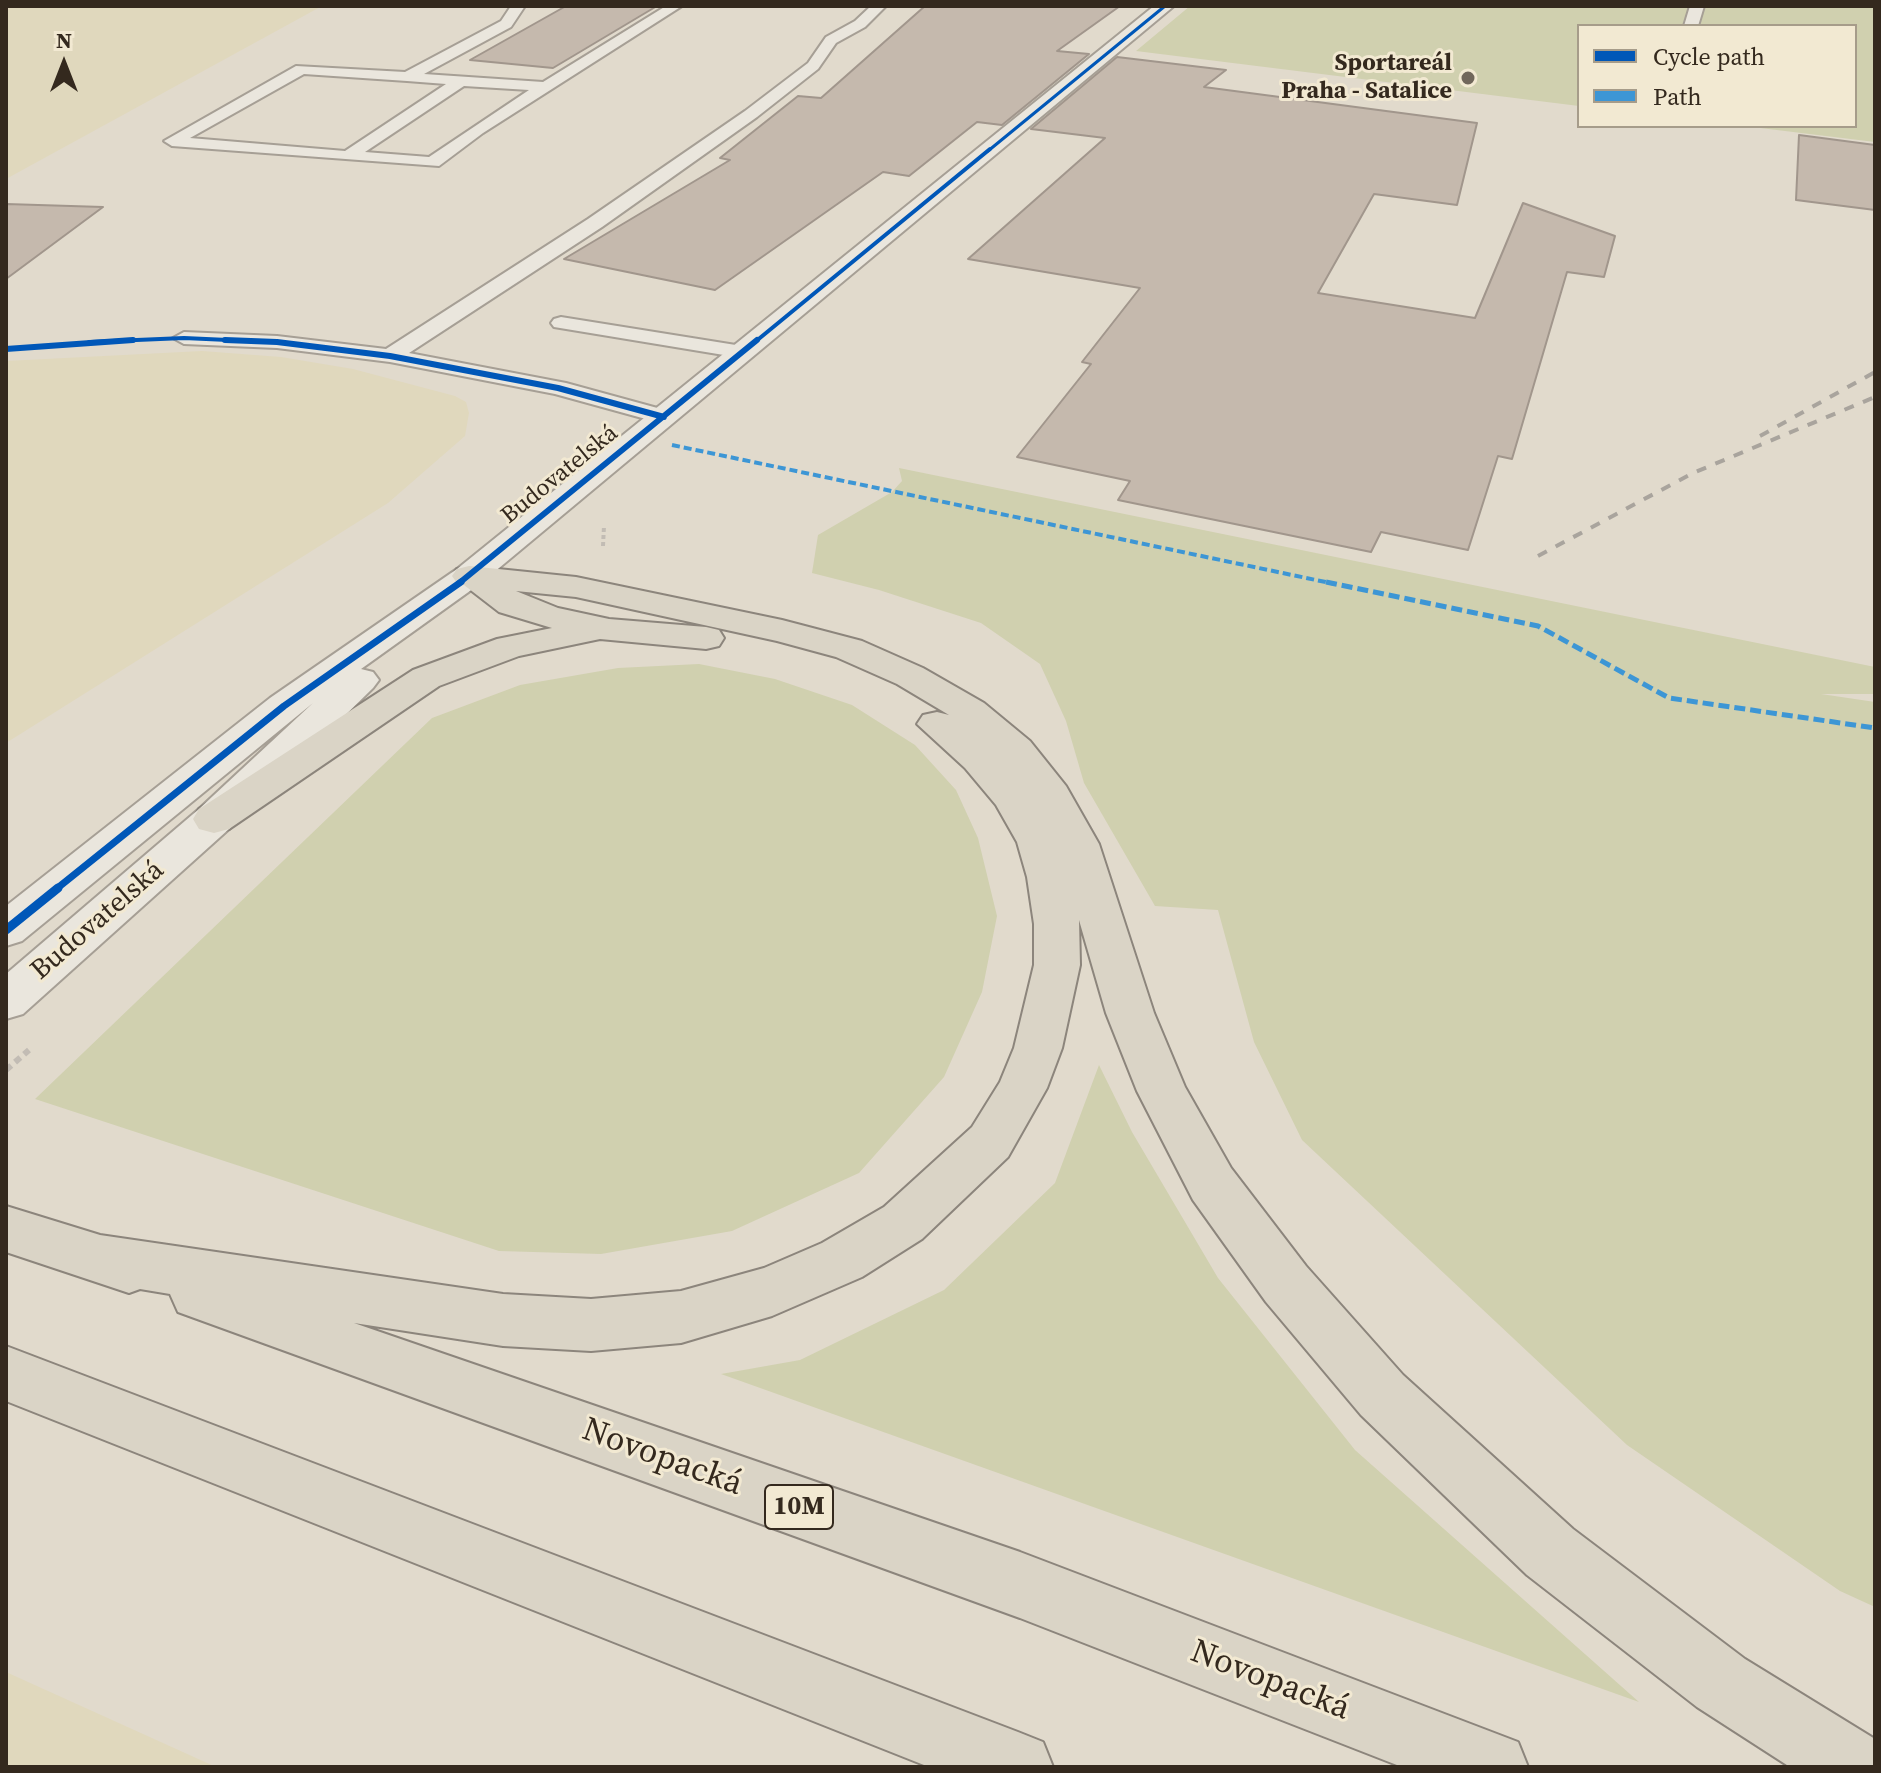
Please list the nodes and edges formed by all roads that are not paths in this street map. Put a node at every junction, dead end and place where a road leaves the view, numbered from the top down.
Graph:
1 (518, 6) edge
2 (675, 6) edge
3 (879, 6) edge
4 (1165, 6) edge
5 (407, 77) junction
6 (461, 81) junction
7 (544, 87) junction
8 (348, 156) junction
9 (561, 323) dead end
10 (184, 338) dead end
11 (742, 352) junction
12 (390, 356) junction
13 (664, 417) junction
14 (469, 576) junction
15 (609, 630) junction
16 (214, 819) junction
17 (6, 930) edge
18 (6, 1001) edge
19 (6, 1229) edge
20 (101, 1259) junction
21 (6, 1373) edge
22 (1018, 1767) edge
23 (1493, 1767) edge
24 (1854, 1767) edge

1 - 5 lane
2 - 7 lane
3 - 12 lane
4 - 11 street, Budovatelská
5 - 6 lane
5 - 8 lane
6 - 7 lane
6 - 8 lane
7 - 8 lane
9 - 11 lane
10 - 12 lane
11 - 13 street, Budovatelská
12 - 13 lane
13 - 14 street, Budovatelská
14 - 15 highway
14 - 16 street, Budovatelská
14 - 17 street, Budovatelská
14 - 24 highway
15 - 16 highway
15 - 20 highway
16 - 18 street, Budovatelská
19 - 20 highway, Novopacká / 10M
20 - 23 highway, Novopacká / 10M
21 - 22 highway

